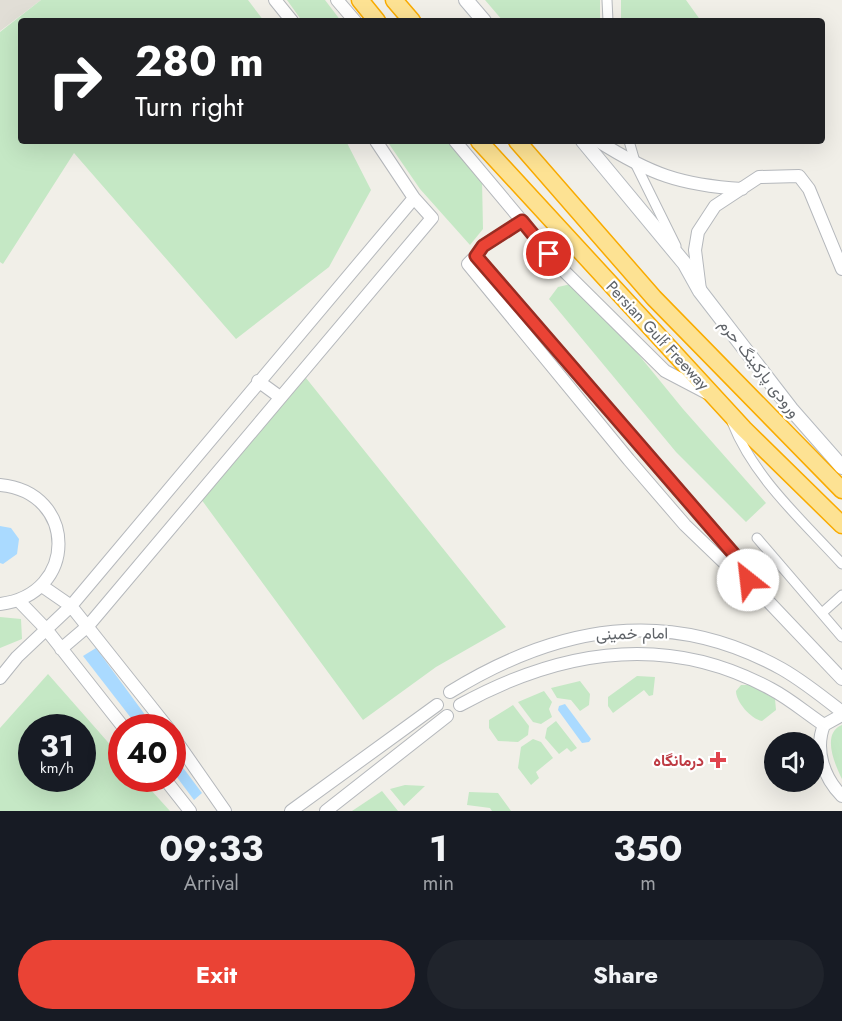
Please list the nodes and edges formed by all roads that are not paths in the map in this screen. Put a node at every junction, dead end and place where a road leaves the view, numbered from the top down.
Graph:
1 (275, 0) edge
2 (337, 0) edge
3 (360, 0) edge
4 (394, 0) edge
5 (466, 0) edge
6 (607, 0) edge
7 (290, 18) edge
8 (352, 18) edge
9 (375, 18) edge
10 (409, 18) edge
11 (481, 18) edge
12 (608, 18) edge
13 (378, 144) edge
14 (458, 144) edge
15 (482, 144) edge
16 (520, 144) edge
17 (585, 144) edge
18 (603, 144) edge
19 (630, 144) edge
20 (636, 165) junction
21 (742, 189) junction
22 (414, 198) junction
23 (522, 221) junction
24 (476, 256) junction
25 (685, 264) junction
26 (842, 268) edge
27 (700, 291) junction
28 (258, 381) junction
29 (280, 397) junction
30 (714, 397) junction
31 (728, 411) junction
32 (842, 467) edge
33 (0, 485) edge
34 (842, 490) edge
35 (842, 525) edge
36 (757, 538) dead end
37 (842, 564) edge
38 (748, 580) junction
39 (42, 586) junction
40 (842, 595) edge
41 (19, 601) junction
42 (0, 604) edge
43 (70, 606) junction
44 (822, 613) junction
45 (87, 626) junction
46 (46, 629) junction
47 (842, 637) edge
48 (61, 649) junction
49 (17, 657) junction
50 (0, 660) edge
51 (0, 678) edge
52 (842, 679) edge
53 (450, 692) junction
54 (437, 705) junction
55 (460, 705) junction
56 (842, 713) edge
57 (113, 714) edge
58 (157, 714) edge
59 (447, 716) junction
60 (824, 725) junction
61 (186, 755) edge
62 (175, 792) edge
63 (842, 796) edge
64 (190, 811) edge
65 (225, 811) edge
66 (291, 811) edge
67 (326, 811) edge

1 - 7 street
2 - 8 street
3 - 9 highway
4 - 10 highway
5 - 11 main road
6 - 12 street
13 - 22 street
14 - 23 street
15 - 30 highway, Persian Gulf Freeway
16 - 34 highway, Persian Gulf Freeway
17 - 25 main road, ورودی پارکینگ حرم
18 - 20 street
19 - 20 street
20 - 21 street
20 - 25 street
21 - 26 street
21 - 27 street
22 - 28 street
22 - 29 street
23 - 24 street
23 - 30 street
24 - 38 street
24 - 38 street
25 - 27 main road, ورودی پارکینگ حرم
27 - 32 main road, ورودی پارکینگ حرم
28 - 29 street
28 - 43 street
29 - 45 street
30 - 31 highway, Persian Gulf Freeway
31 - 35 highway, Persian Gulf Freeway
31 - 37 street
33 - 39 street
36 - 44 street
38 - 52 street
39 - 41 street
39 - 43 street
40 - 44 street
41 - 42 street
41 - 46 street
43 - 45 street
43 - 46 street
44 - 47 street
45 - 48 street
45 - 58 street
46 - 48 street
46 - 49 street
48 - 57 street
49 - 50 street
49 - 51 street
53 - 54 street
53 - 55 street
53 - 56 street, امام خمینی
54 - 59 street
54 - 66 street
55 - 59 street
55 - 60 street, امام خمینی
56 - 60 street
59 - 67 street
60 - 63 street
61 - 65 street
62 - 64 street

